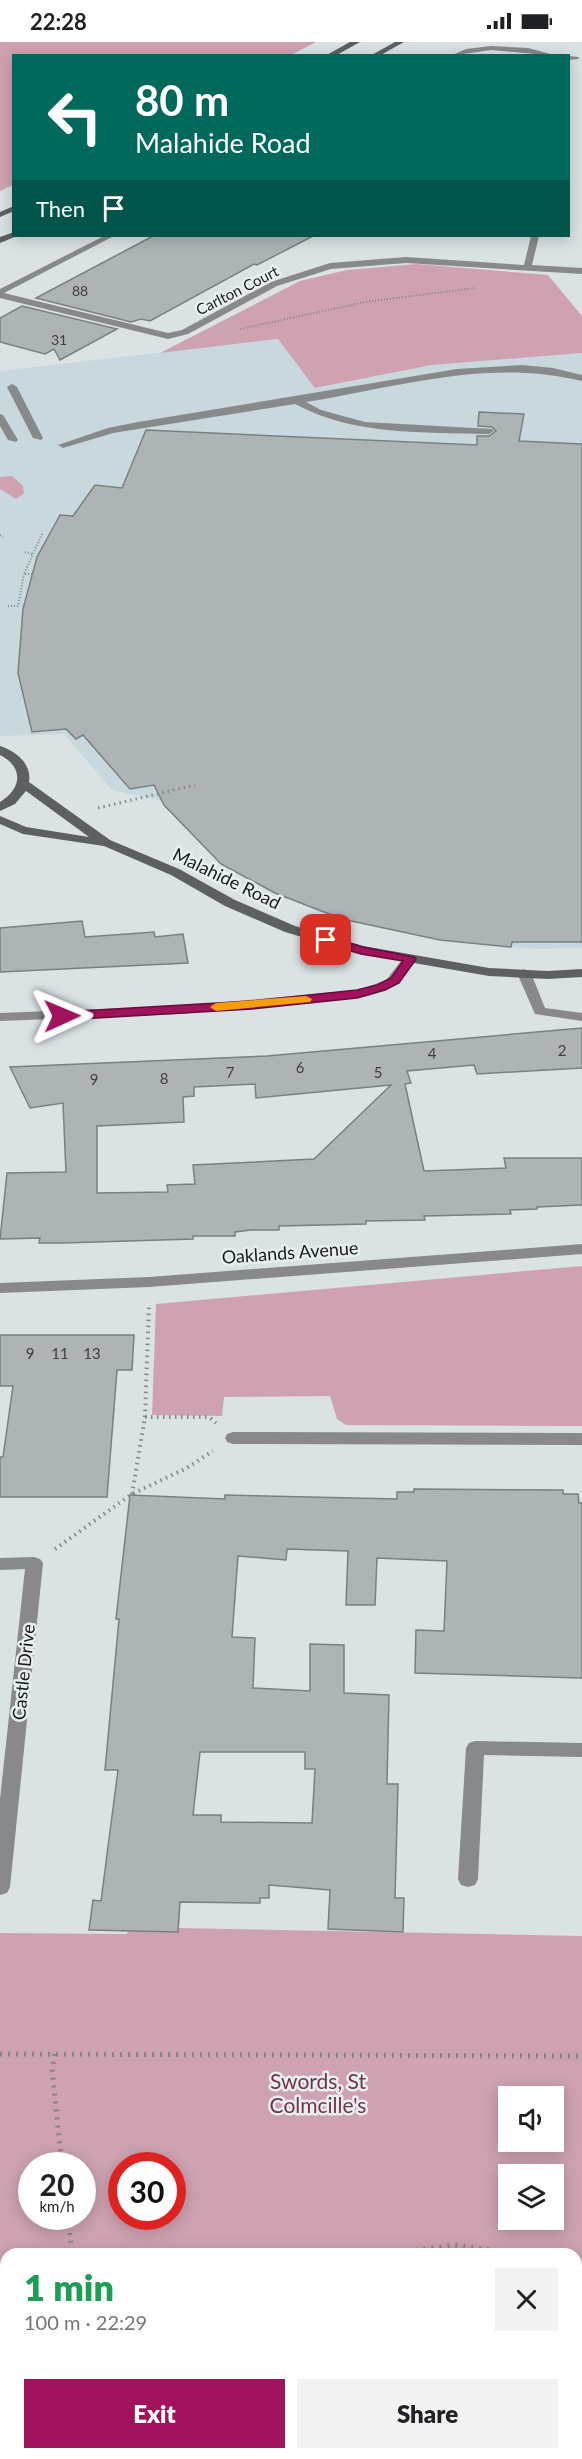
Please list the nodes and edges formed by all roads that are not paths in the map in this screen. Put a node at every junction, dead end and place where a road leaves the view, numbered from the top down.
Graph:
1 (356, 42) edge
2 (400, 42) edge
3 (332, 54) edge
4 (377, 54) edge
5 (457, 54) edge
6 (543, 54) edge
7 (108, 237) edge
8 (535, 237) edge
9 (528, 268) junction
10 (582, 271) edge
11 (0, 294) edge
12 (582, 370) edge
13 (557, 372) junction
14 (582, 378) edge
15 (12, 387) dead end
16 (297, 400) junction
17 (0, 417) edge
18 (489, 431) dead end
19 (38, 438) dead end
20 (13, 440) dead end
21 (63, 445) dead end
22 (0, 750) edge
23 (24, 784) junction
24 (0, 807) edge
25 (0, 820) edge
26 (107, 843) junction
27 (410, 959) junction
28 (524, 973) junction
29 (582, 973) edge
30 (0, 1017) edge
31 (582, 1017) edge
32 (582, 1249) edge
33 (0, 1288) edge
34 (233, 1438) road end
35 (582, 1439) edge
36 (0, 1564) edge
37 (582, 1750) edge
38 (468, 1880) dead end
39 (0, 1887) edge

1 - 3 main road
2 - 4 main road
5 - 6 street
7 - 11 street, Carlton Court
8 - 9 street
9 - 10 street, Carlton Court
9 - 11 street, Carlton Court
12 - 13 street
13 - 14 street
13 - 16 street
15 - 19 street
16 - 18 street
16 - 21 street
17 - 20 street
22 - 23 main road
23 - 24 main road
23 - 26 main road, Malahide Road
25 - 26 main road, Malahide Road
26 - 27 main road, Malahide Road
27 - 28 main road, Malahide Road
27 - 30 street
28 - 29 main road, Malahide Road
28 - 31 street
32 - 33 street, Oaklands Avenue
34 - 35 street
36 - 39 street, Castle Drive
37 - 38 street

